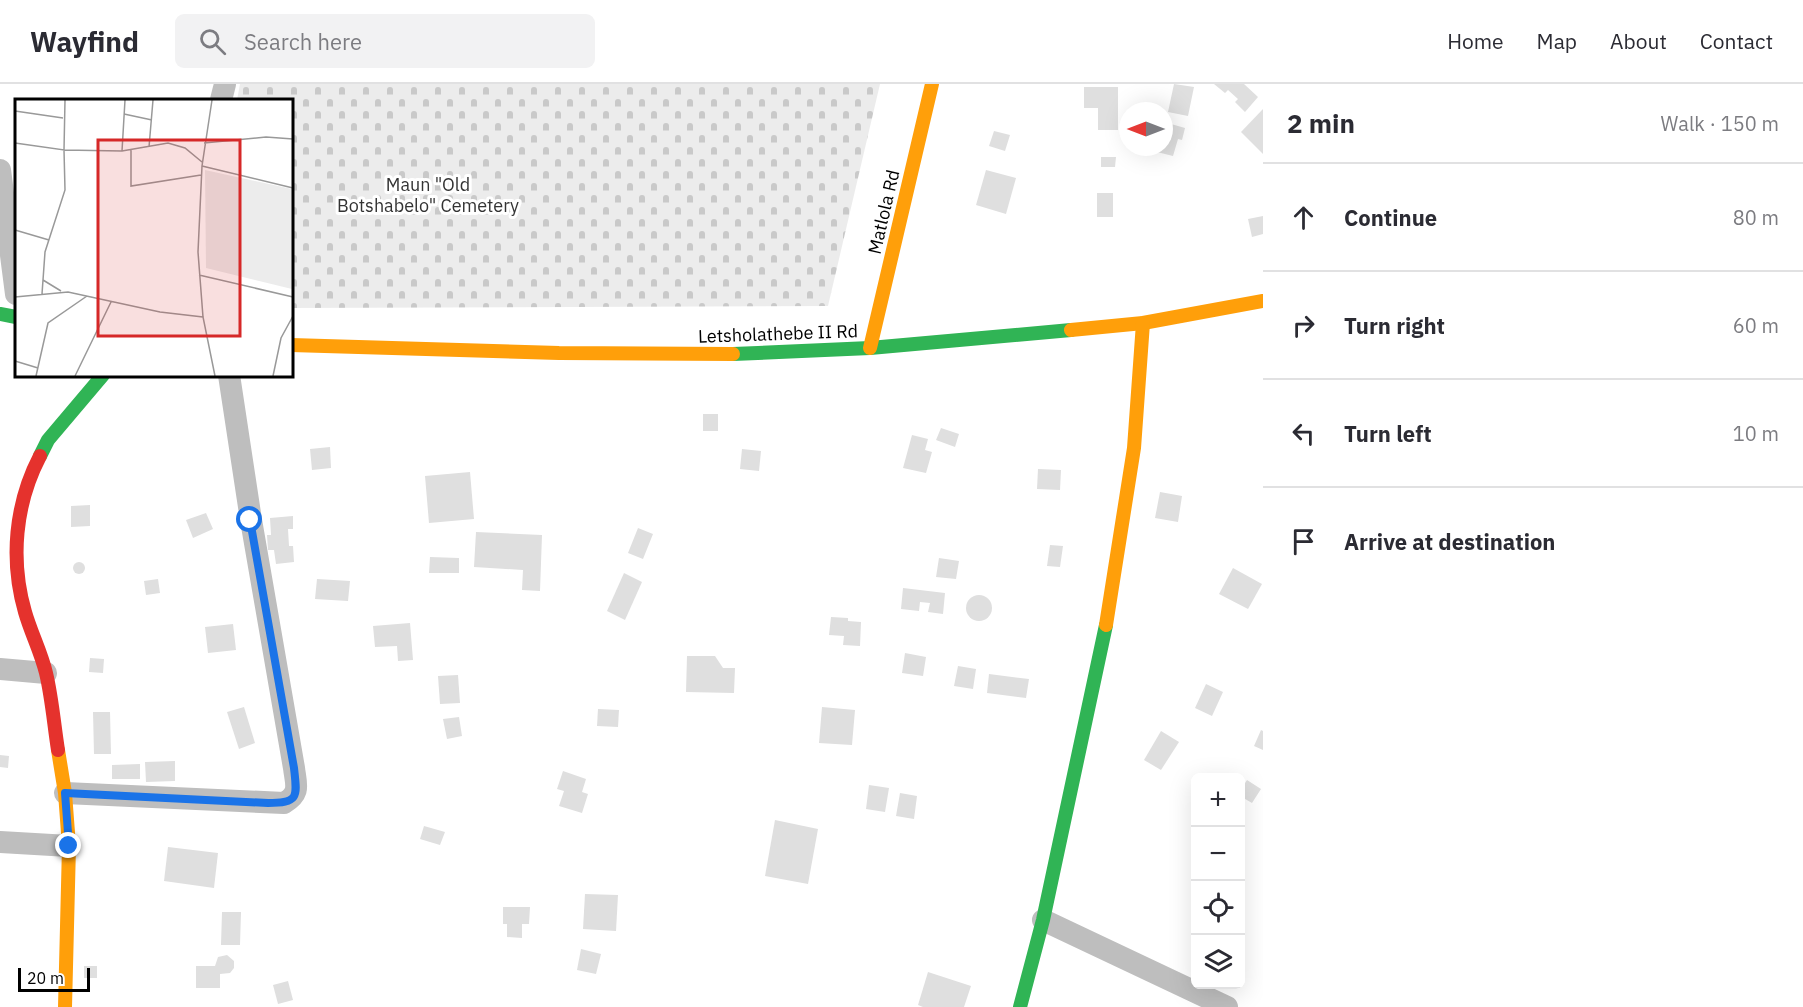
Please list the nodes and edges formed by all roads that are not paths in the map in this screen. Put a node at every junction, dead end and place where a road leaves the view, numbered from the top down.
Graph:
1 (225, 84) edge
2 (932, 84) edge
3 (221, 99) edge
4 (0, 170) edge
5 (15, 286) edge
6 (1263, 301) edge
7 (0, 314) edge
8 (15, 316) edge
9 (1143, 323) junction
10 (292, 345) edge
11 (870, 348) junction
12 (102, 376) edge
13 (229, 376) edge
14 (0, 669) edge
15 (46, 673) junction
16 (65, 793) junction
17 (0, 842) edge
18 (69, 846) junction
19 (1043, 920) junction
20 (65, 1007) edge
21 (1020, 1007) edge
22 (1227, 1007) edge

1 - 3 street
2 - 11 street, Matlola Rd
4 - 5 street
6 - 9 street, Letsholathebe II Rd
7 - 8 street
9 - 11 street, Letsholathebe II Rd
9 - 19 street
10 - 11 street, Letsholathebe II Rd
12 - 15 street
13 - 16 street
14 - 15 street
15 - 16 street
16 - 18 street
17 - 18 street
18 - 20 street
19 - 21 street
19 - 22 street

